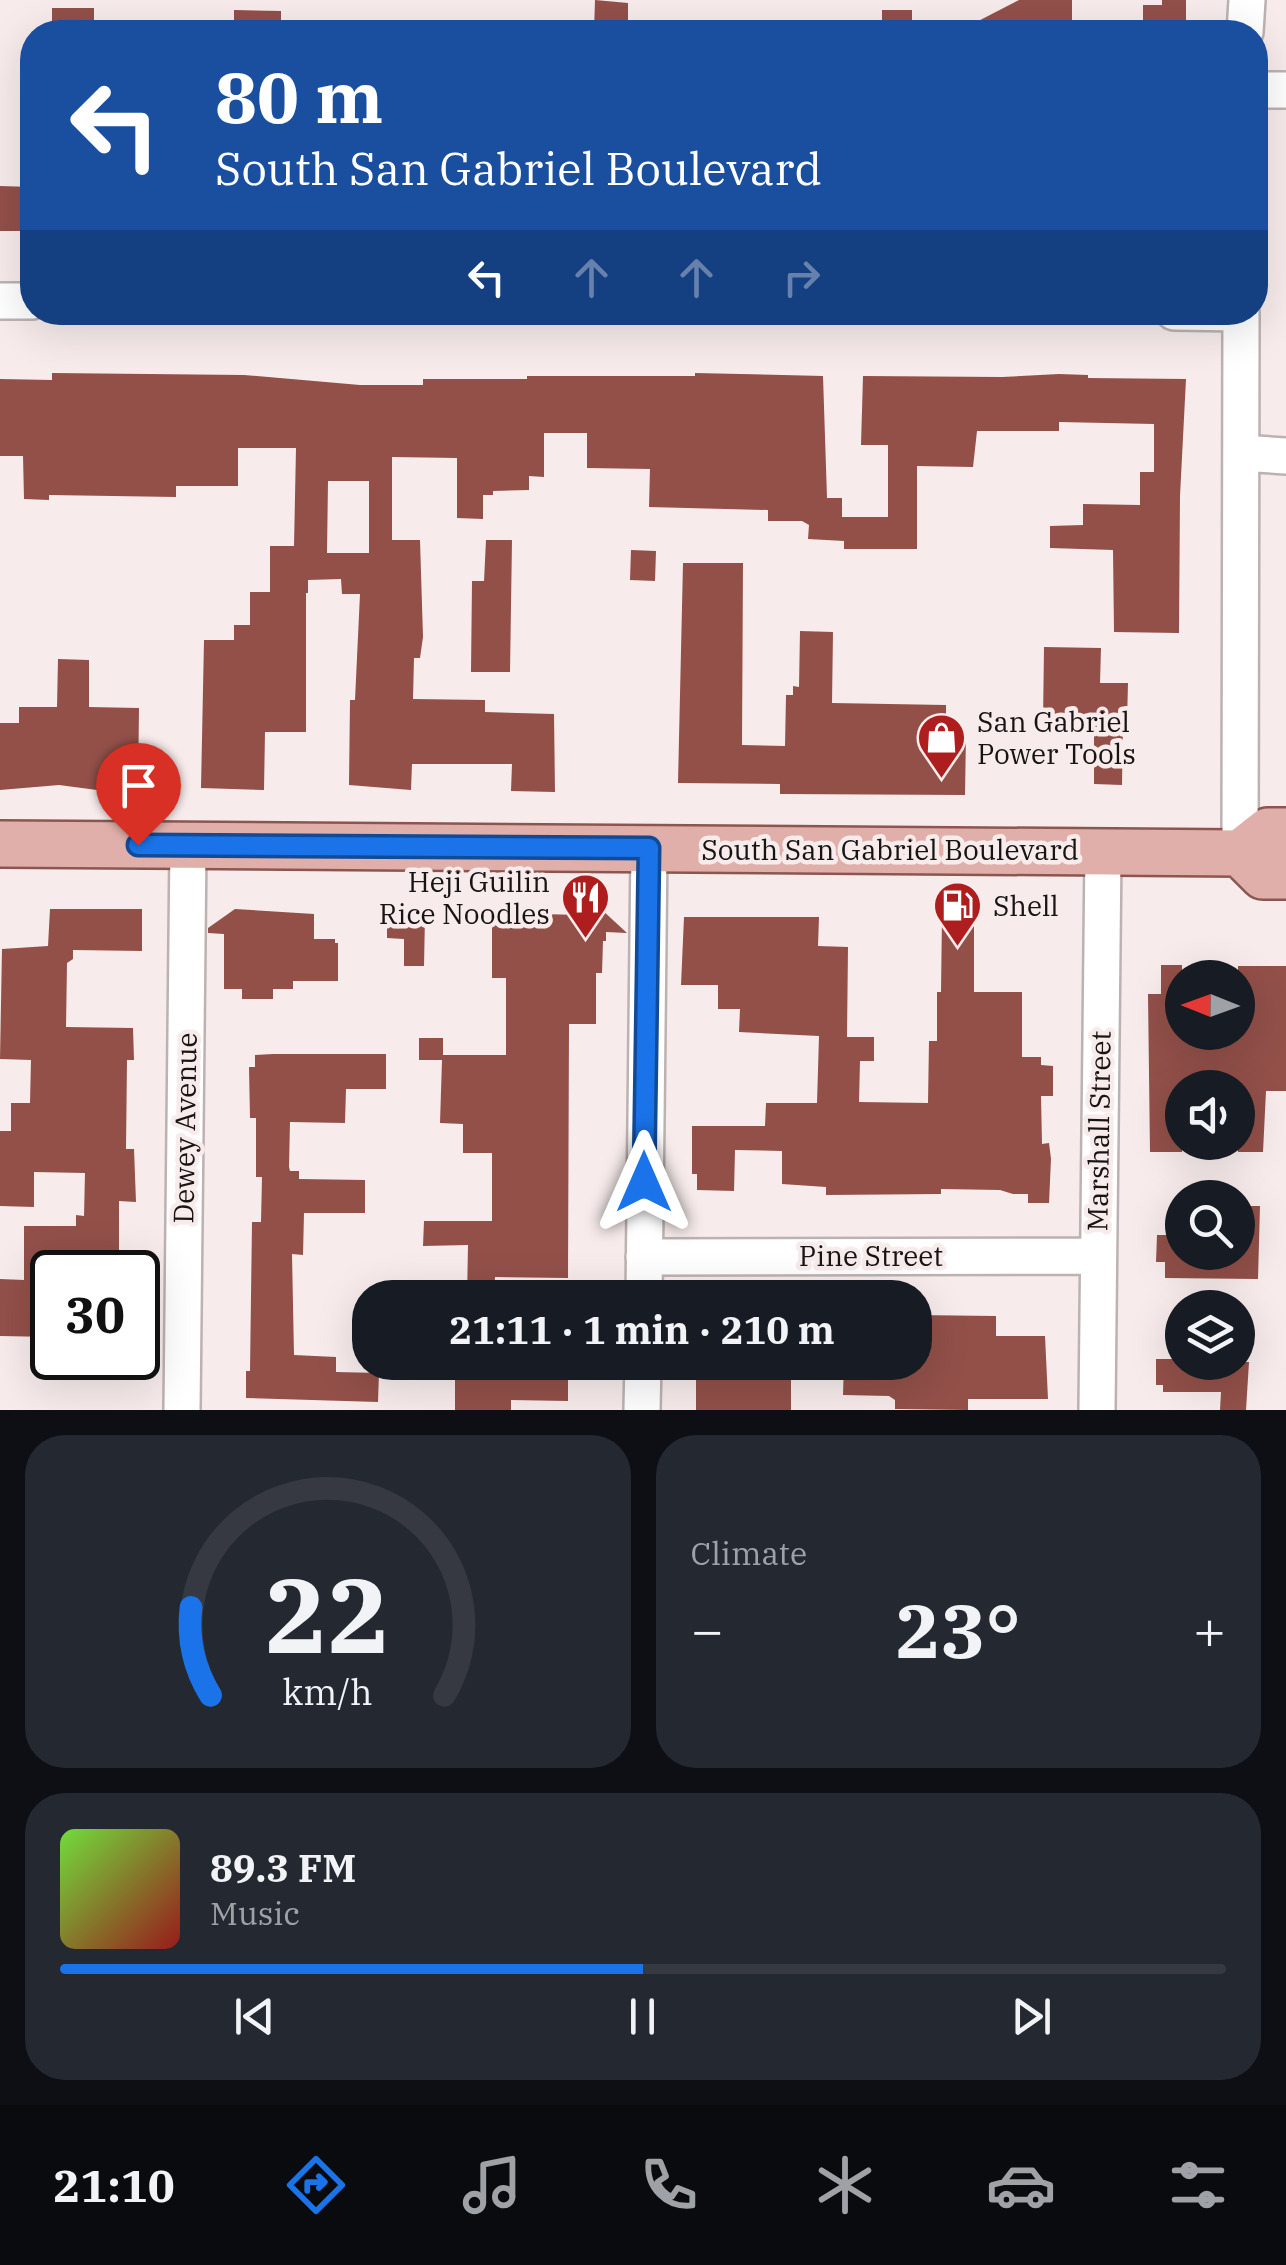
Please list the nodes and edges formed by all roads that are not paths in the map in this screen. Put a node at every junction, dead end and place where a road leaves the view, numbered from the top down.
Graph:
1 (1241, 325) edge
2 (1241, 453) junction
3 (1286, 456) edge
4 (1286, 831) edge
5 (0, 844) edge
6 (188, 846) junction
7 (649, 848) junction
8 (1103, 852) junction
9 (1240, 853) junction
10 (1286, 876) edge
11 (1097, 1256) junction
12 (644, 1257) junction
13 (644, 1280) edge
14 (643, 1380) edge
15 (182, 1410) edge
16 (642, 1410) edge
17 (1098, 1410) edge

1 - 2 street
2 - 3 street
2 - 9 street
4 - 9 main road, South San Gabriel Boulevard
5 - 6 main road, South San Gabriel Boulevard
6 - 7 main road, South San Gabriel Boulevard
6 - 15 street, Dewey Avenue
7 - 8 main road, South San Gabriel Boulevard
7 - 12 street
8 - 9 main road, South San Gabriel Boulevard
8 - 11 street, Marshall Street
9 - 10 main road, South San Gabriel Boulevard
11 - 12 street, Pine Street
11 - 17 street, Marshall Street
12 - 13 street
14 - 16 street

